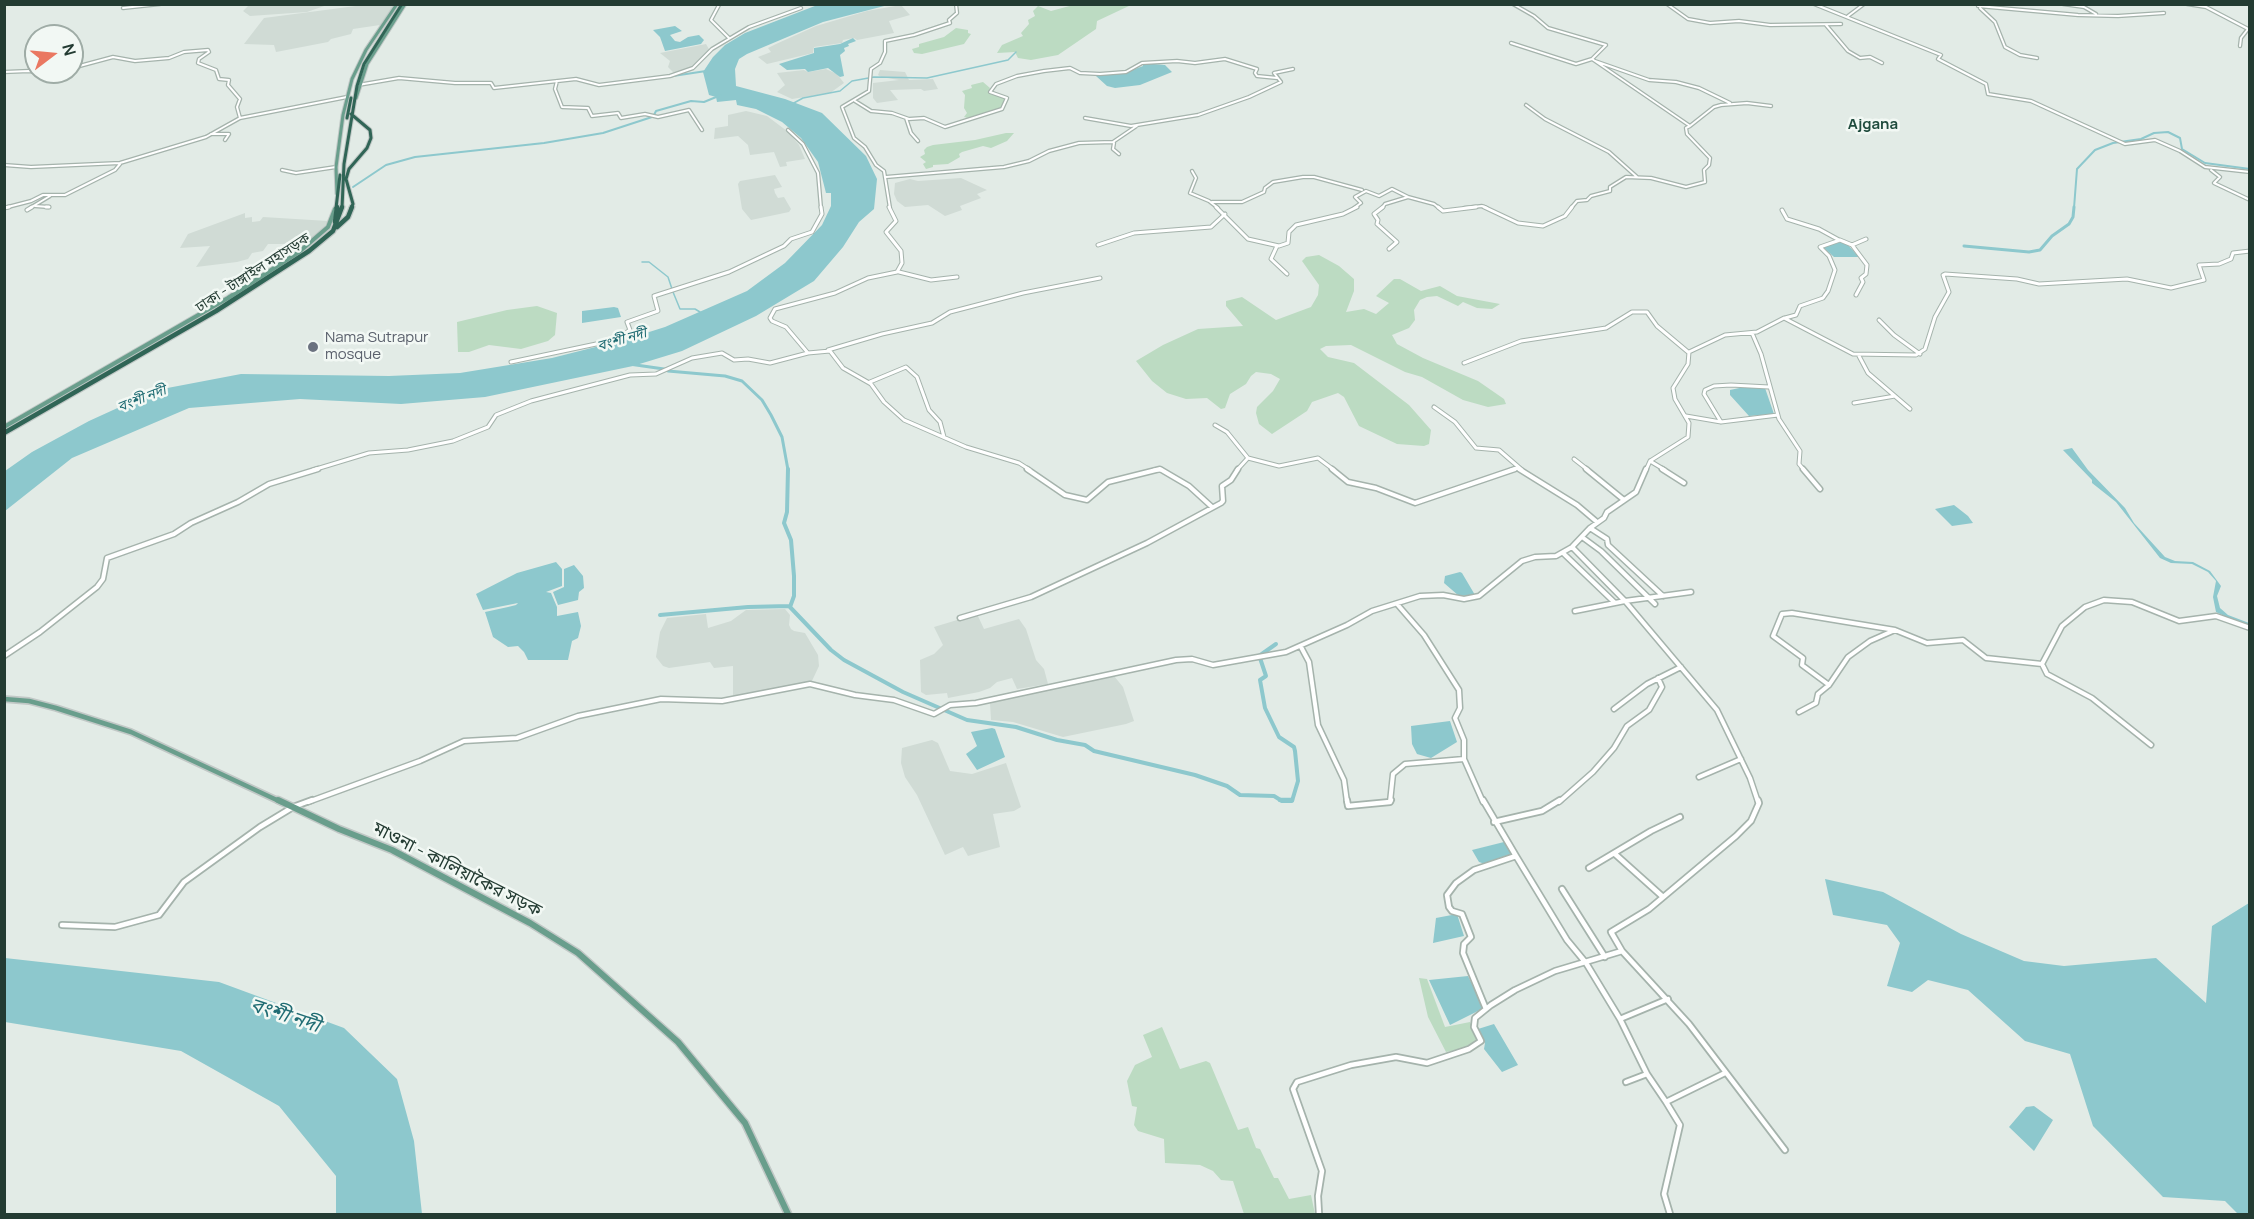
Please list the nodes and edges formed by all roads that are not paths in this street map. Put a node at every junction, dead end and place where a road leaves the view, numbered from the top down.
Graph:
1 (401, 4) edge
2 (956, 4) edge
3 (1513, 4) edge
4 (1667, 4) edge
5 (1814, 4) edge
6 (1864, 4) edge
7 (2063, 4) edge
8 (2187, 4) edge
9 (159, 5) edge
10 (719, 5) edge
11 (1978, 5) edge
12 (2203, 5) edge
13 (123, 8) dead end
14 (801, 8) dead end
15 (2164, 13) dead end
16 (1848, 16) junction
17 (2099, 16) junction
18 (1826, 24) junction
19 (1841, 24) dead end
20 (2249, 30) edge
21 (729, 38) junction
22 (1511, 43) dead end
23 (2240, 46) dead end
24 (2037, 58) dead end
25 (1593, 60) junction
26 (1882, 63) dead end
27 (84, 65) edge
28 (358, 69) junction
29 (1293, 69) dead end
30 (24, 71) edge
31 (4, 72) edge
32 (1277, 78) junction
33 (557, 81) junction
34 (358, 85) junction
35 (346, 99) junction
36 (855, 101) junction
37 (1730, 104) junction
38 (1526, 105) dead end
39 (348, 106) junction
40 (1771, 106) dead end
41 (350, 115) junction
42 (240, 118) junction
43 (906, 118) junction
44 (1085, 118) dead end
45 (343, 121) junction
46 (1138, 125) junction
47 (1690, 126) junction
48 (702, 130) dead end
49 (788, 130) dead end
50 (210, 134) junction
51 (1120, 139) junction
52 (225, 140) dead end
53 (918, 141) dead end
54 (1119, 154) dead end
55 (120, 163) junction
56 (4, 165) edge
57 (336, 167) junction
58 (2205, 167) junction
59 (282, 170) dead end
60 (1192, 171) dead end
61 (2250, 172) edge
62 (886, 177) junction
63 (1637, 177) junction
64 (1366, 191) junction
65 (50, 195) junction
66 (1408, 197) junction
67 (339, 200) junction
68 (2250, 200) edge
69 (1209, 201) junction
70 (33, 206) junction
71 (49, 207) dead end
72 (4, 208) edge
73 (27, 210) dead end
74 (1782, 210) dead end
75 (1225, 214) junction
76 (335, 228) junction
77 (1866, 239) dead end
78 (1840, 240) junction
79 (1852, 244) junction
80 (1098, 245) dead end
81 (1277, 246) junction
82 (1389, 249) dead end
83 (2250, 251) edge
84 (898, 272) junction
85 (1287, 274) dead end
86 (957, 277) dead end
87 (1100, 278) dead end
88 (1856, 295) dead end
89 (1784, 318) junction
90 (1879, 320) dead end
91 (1752, 333) junction
92 (825, 351) junction
93 (1689, 352) junction
94 (808, 353) junction
95 (1920, 354) junction
96 (1859, 356) junction
97 (511, 362) dead end
98 (1464, 363) dead end
99 (869, 382) junction
100 (1769, 387) junction
101 (1896, 396) junction
102 (1854, 403) dead end
103 (1434, 407) dead end
104 (1910, 410) dead end
105 (1778, 415) junction
106 (1686, 416) junction
107 (1721, 422) junction
108 (1215, 425) dead end
109 (4, 430) edge
110 (944, 437) junction
111 (1248, 458) junction
112 (1574, 459) dead end
113 (1650, 461) junction
114 (1518, 468) junction
115 (1684, 483) dead end
116 (1820, 489) dead end
117 (1624, 500) junction
118 (1212, 507) junction
119 (1597, 522) junction
120 (1590, 528) junction
121 (1582, 537) junction
122 (1572, 547) junction
123 (1563, 553) junction
124 (1690, 592) dead end
125 (1663, 596) junction
126 (1649, 598) junction
127 (1624, 601) junction
128 (1614, 602) junction
129 (1397, 604) junction
130 (1655, 604) dead end
131 (1575, 611) dead end
132 (960, 618) dead end
133 (2250, 628) edge
134 (1895, 630) junction
135 (1301, 647) junction
136 (4, 656) edge
137 (2042, 664) junction
138 (1681, 667) junction
139 (1658, 678) junction
140 (1830, 685) junction
141 (4, 699) edge
142 (1614, 709) dead end
143 (1799, 712) dead end
144 (2151, 745) dead end
145 (1464, 759) junction
146 (1741, 759) junction
147 (1699, 777) dead end
148 (293, 807) junction
149 (1680, 817) dead end
150 (1494, 822) junction
151 (1615, 854) junction
152 (1516, 856) junction
153 (1589, 868) dead end
154 (1562, 889) dead end
155 (1663, 897) junction
156 (62, 925) dead end
157 (1622, 951) junction
158 (1605, 957) junction
159 (1586, 963) junction
160 (1668, 999) junction
161 (1486, 1009) junction
162 (1620, 1019) junction
163 (1725, 1073) junction
164 (1647, 1074) junction
165 (1626, 1082) dead end
166 (1666, 1101) junction
167 (1785, 1150) dead end
168 (788, 1215) edge
169 (1319, 1215) edge
170 (1670, 1215) edge

1 - 28 highway, ঢাকা - টাঙ্গাইল মহাসড়ক
1 - 34 highway, ঢাকা - টাঙ্গাইল মহাসড়ক
2 - 36 street
3 - 25 street
4 - 18 street
5 - 16 street
6 - 16 street
7 - 17 street
8 - 12 street
9 - 13 street
10 - 21 street
11 - 17 street
11 - 24 street
12 - 20 street
14 - 21 street
15 - 17 street
16 - 58 street
18 - 19 street
18 - 26 street
20 - 23 street
21 - 33 street
22 - 25 street
25 - 37 street
25 - 47 street
27 - 42 street
28 - 35 main road
28 - 39 highway, ঢাকা - টাঙ্গাইল মহাসড়ক
29 - 32 street
30 - 31 street
32 - 43 street
32 - 46 street
33 - 34 street
33 - 48 street
34 - 41 highway, ঢাকা - টাঙ্গাইল মহাসড়ক
35 - 39 highway
35 - 42 street
35 - 45 main road
36 - 43 street
36 - 62 street
37 - 40 street
37 - 47 street
38 - 63 street
39 - 41 highway, ঢাকা - টাঙ্গাইল মহাসড়ক
41 - 45 highway
41 - 67 highway, ঢাকা - টাঙ্গাইল মহাসড়ক
41 - 76 highway
42 - 50 street
43 - 53 street
44 - 46 street
45 - 57 main road
46 - 51 street
47 - 63 street
49 - 97 street
50 - 52 street
50 - 55 street
51 - 54 street
51 - 62 street
55 - 56 street
55 - 65 street
57 - 59 street
57 - 67 main road
58 - 61 street
58 - 68 street
60 - 69 street
62 - 84 street
63 - 66 street
64 - 66 street
64 - 69 street
64 - 81 street
65 - 70 street
65 - 72 street
66 - 82 street
67 - 76 highway, ঢাকা - টাঙ্গাইল মহাসড়ক
67 - 109 highway, ঢাকা - টাঙ্গাইল মহাসড়ক
69 - 75 street
70 - 71 street
70 - 73 street
74 - 78 street
75 - 80 street
75 - 81 street
76 - 109 highway, ঢাকা - টাঙ্গাইল মহাসড়ক
77 - 79 street
78 - 79 street
78 - 89 street
79 - 88 street
81 - 85 street
83 - 95 street
84 - 86 street
84 - 94 street
87 - 92 street
89 - 91 street
89 - 96 street
90 - 95 street
91 - 93 street
91 - 100 street
92 - 94 street
92 - 99 street
93 - 98 street
93 - 106 street
94 - 136 street
95 - 96 street
96 - 101 street
99 - 110 street
99 - 110 street
100 - 105 street
100 - 107 street
101 - 102 street
101 - 104 street
103 - 114 street
105 - 107 street
105 - 116 street
106 - 107 street
106 - 113 street
108 - 111 street
110 - 118 street
111 - 114 street
111 - 118 street
112 - 117 street
113 - 115 street
113 - 117 street
114 - 119 street
117 - 119 street
118 - 132 street
119 - 120 street
120 - 121 street
120 - 125 street
121 - 122 street
121 - 126 street
122 - 123 street
122 - 127 street
123 - 128 street
123 - 129 street
124 - 125 street
125 - 126 street
126 - 127 street
126 - 130 street
127 - 128 street
127 - 138 street
128 - 131 street
129 - 135 street
129 - 145 street
133 - 137 street
134 - 137 street
134 - 140 street
134 - 140 street
135 - 145 street
135 - 148 street
137 - 144 street
138 - 139 street
138 - 146 street
139 - 142 street
139 - 150 street
140 - 143 street
141 - 148 main road, মাওনা - কালিয়াকৈর সড়ক
145 - 150 street
146 - 147 street
146 - 155 street
148 - 156 street
148 - 168 main road, মাওনা - কালিয়াকৈর সড়ক
149 - 151 street
150 - 152 street
151 - 153 street
151 - 155 street
152 - 159 street
152 - 161 street
154 - 158 street
155 - 157 street
157 - 158 street
157 - 160 street
158 - 159 street
159 - 161 street
159 - 162 street
160 - 162 street
160 - 163 street
161 - 169 street
162 - 164 street
163 - 166 street
163 - 167 street
164 - 165 street
164 - 166 street
166 - 170 street

